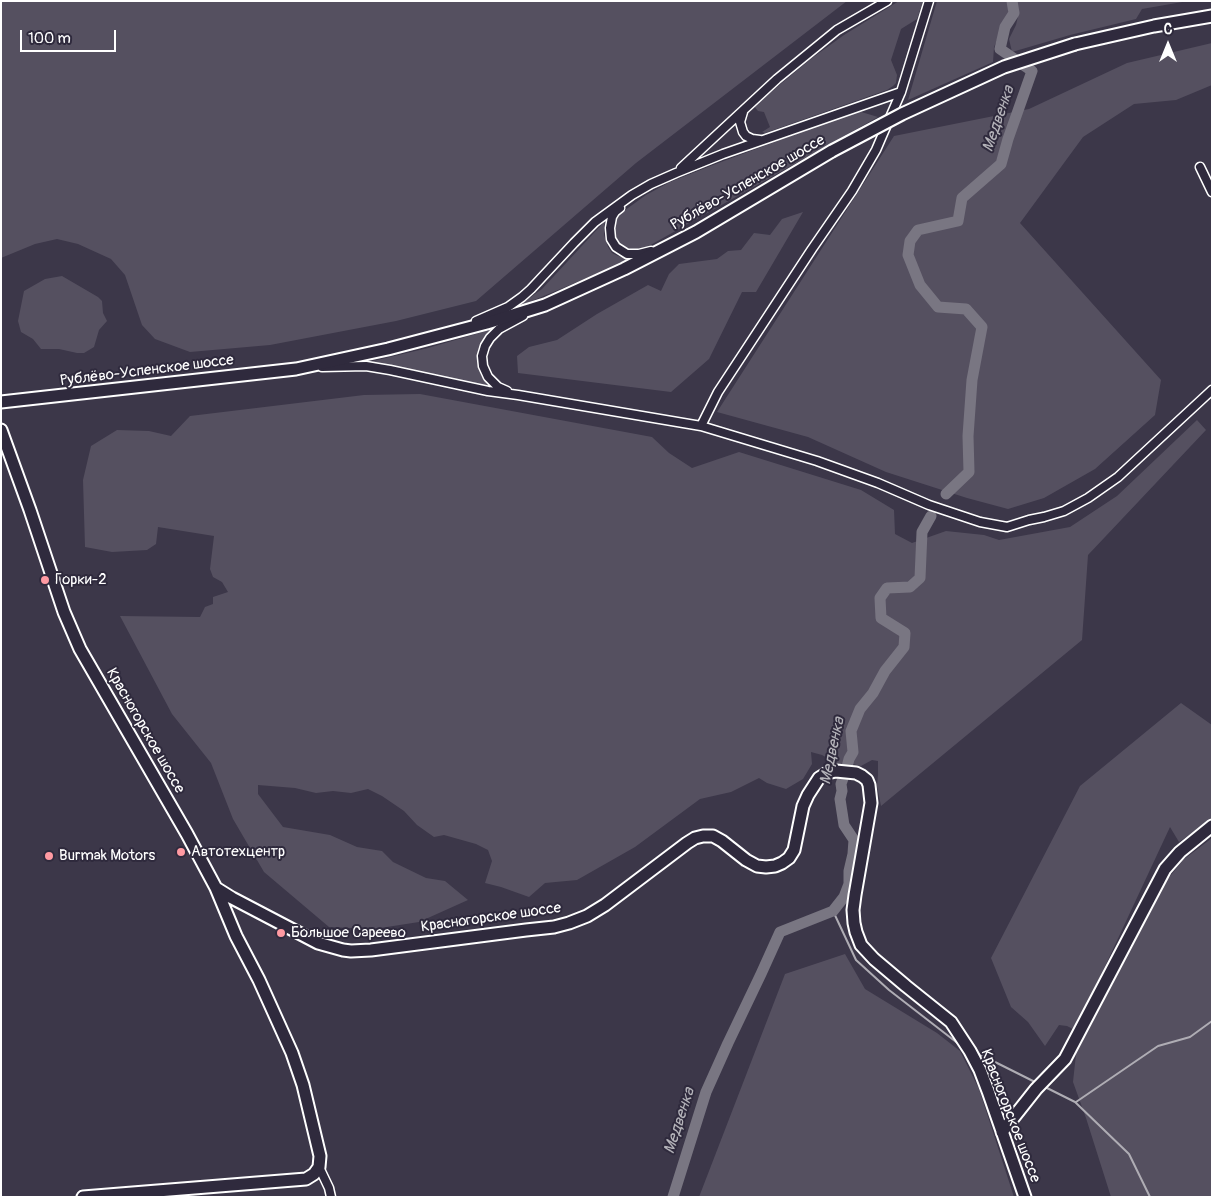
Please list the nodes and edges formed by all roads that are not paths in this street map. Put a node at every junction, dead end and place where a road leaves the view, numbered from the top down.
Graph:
1 (887, 1) edge
2 (929, 1) edge
3 (1212, 16) edge
4 (901, 92) junction
5 (745, 108) junction
6 (767, 139) junction
7 (1200, 167) dead end
8 (676, 173) junction
9 (651, 184) junction
10 (1212, 192) edge
11 (696, 232) junction
12 (544, 305) junction
13 (436, 337) junction
14 (296, 369) junction
15 (1212, 390) edge
16 (513, 394) junction
17 (1, 402) edge
18 (702, 426) junction
19 (1, 430) edge
20 (1212, 826) edge
21 (216, 888) junction
22 (1002, 1132) junction
23 (319, 1167) junction
24 (83, 1197) edge
25 (331, 1197) edge
26 (1026, 1197) edge

1 - 5 street
2 - 4 street
3 - 11 main road, Рублёво-Успенское шоссе, bridge
4 - 6 street
4 - 18 street
5 - 6 street
5 - 8 street
6 - 8 street
7 - 10 street
8 - 9 street
9 - 11 street
9 - 13 street
11 - 12 main road, Рублёво-Успенское шоссе
12 - 13 main road, Рублёво-Успенское шоссе
12 - 16 street
13 - 14 main road, Рублёво-Успенское шоссе
14 - 16 street, Рублёво-Успенское шоссе
14 - 17 main road, Рублёво-Успенское шоссе
15 - 18 street, Рублёво-Успенское шоссе
16 - 18 street, Рублёво-Успенское шоссе
19 - 21 main road, Красногорское шоссе
20 - 22 main road
21 - 22 main road, Красногорское шоссе
21 - 23 main road
22 - 26 main road, Красногорское шоссе
23 - 24 main road
23 - 25 street

